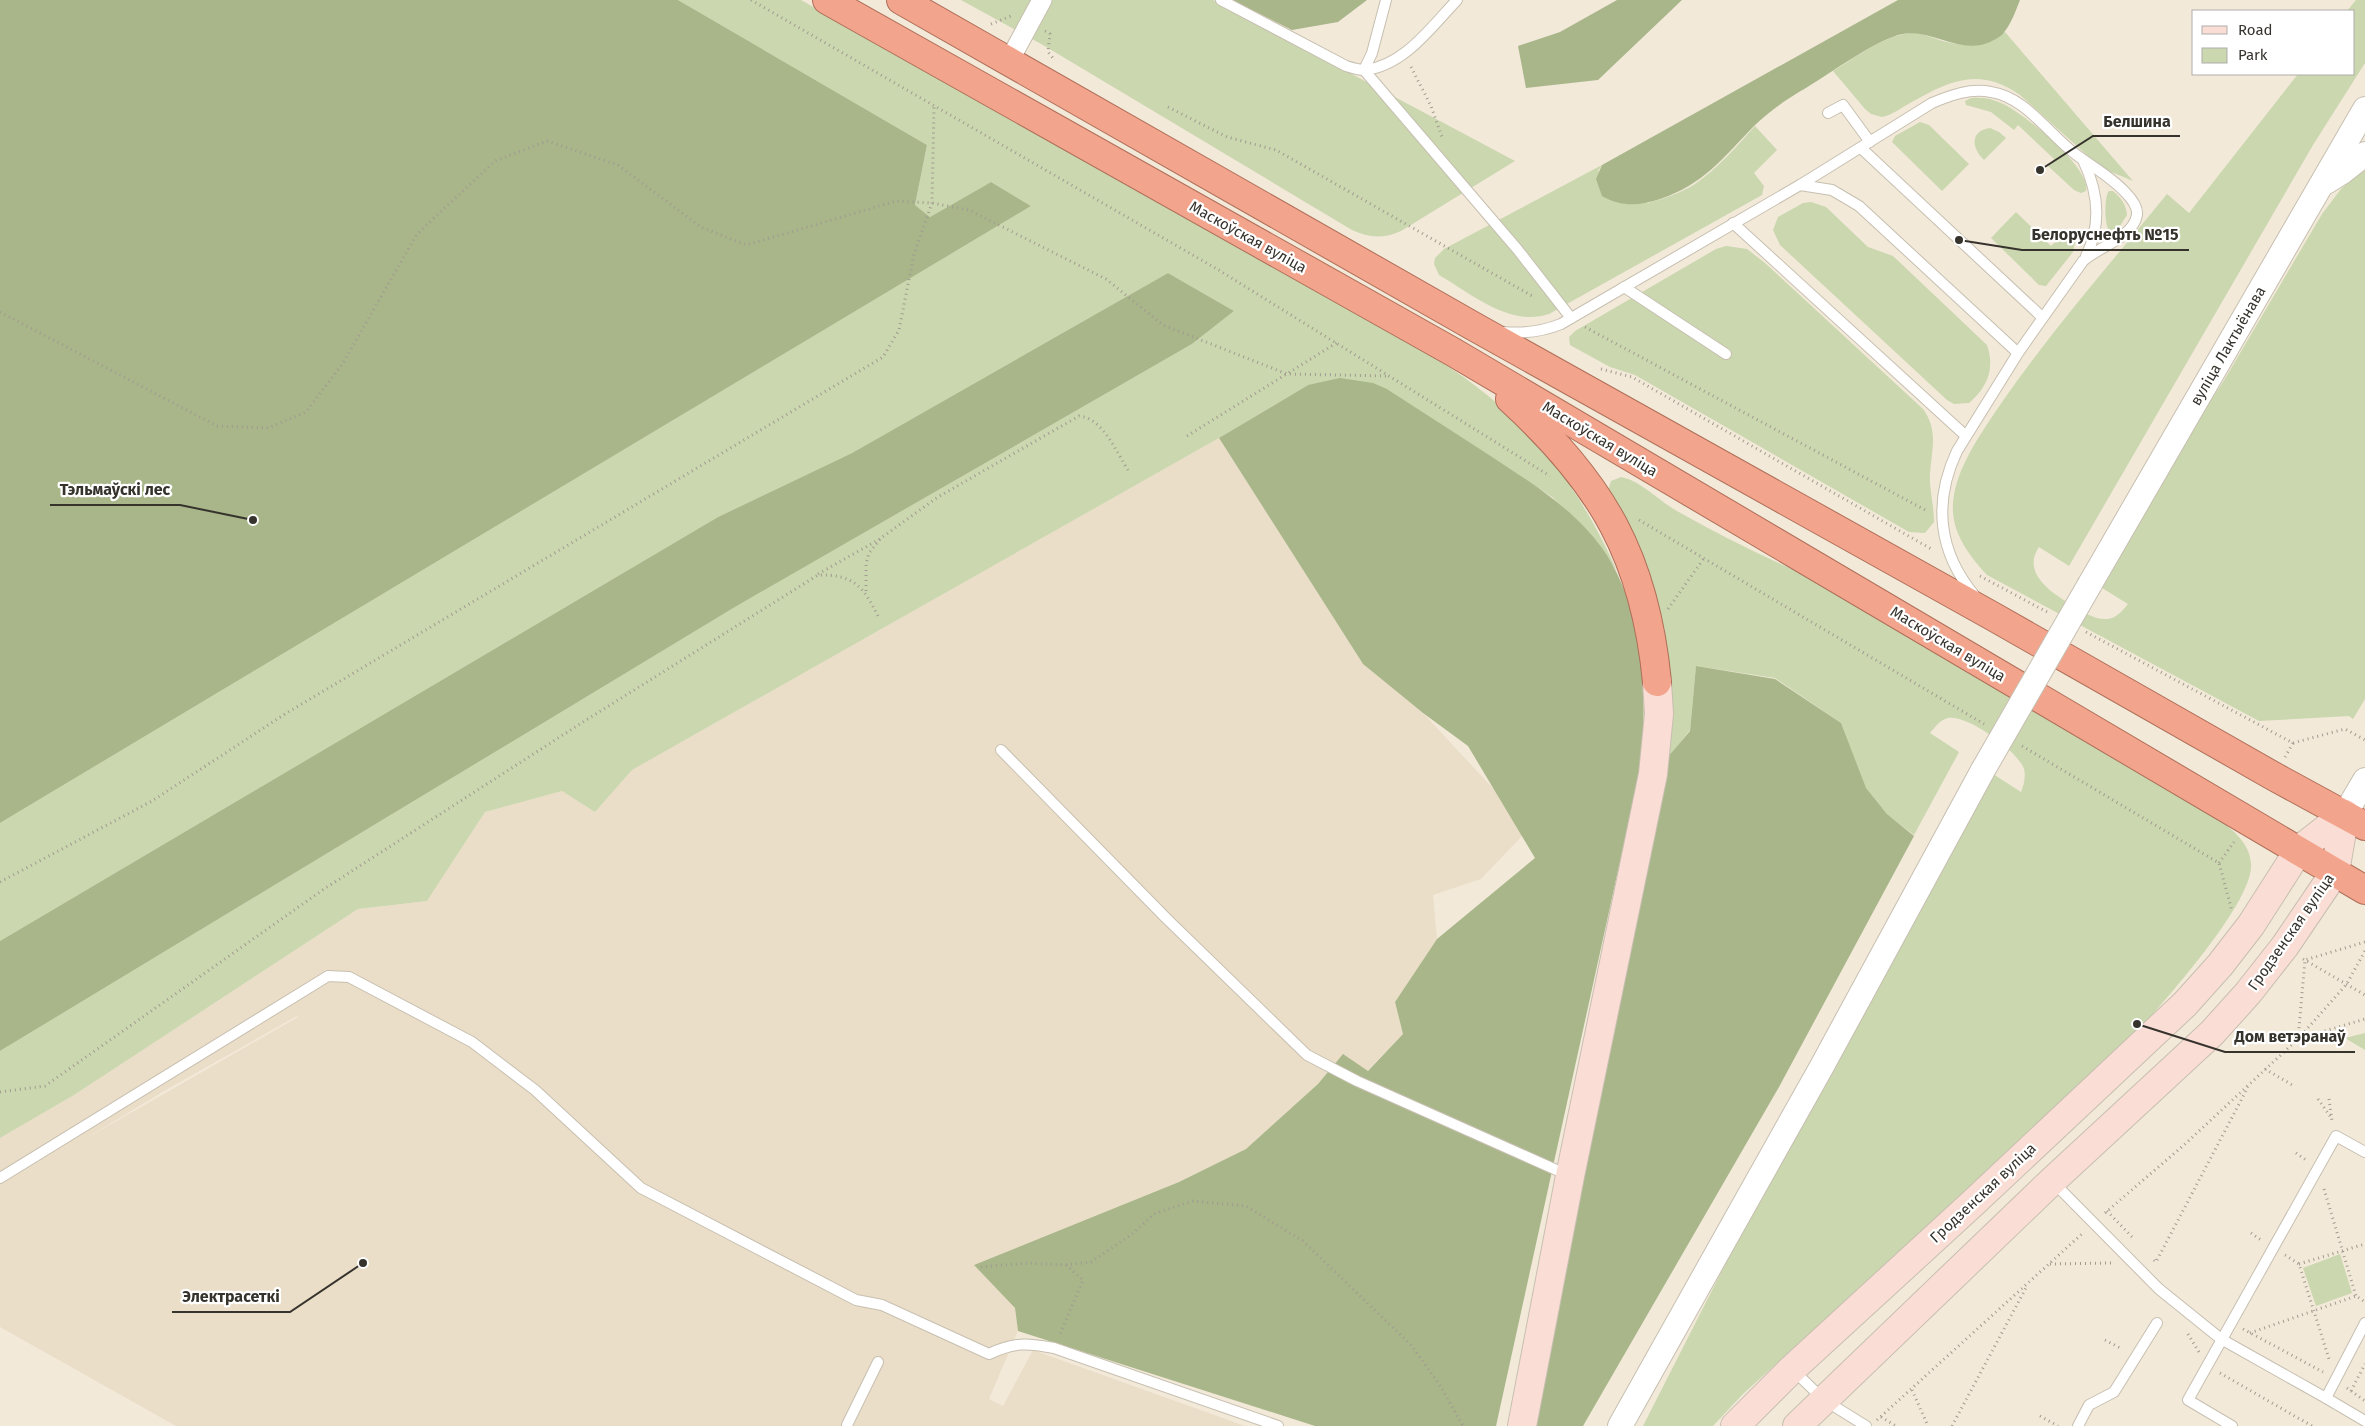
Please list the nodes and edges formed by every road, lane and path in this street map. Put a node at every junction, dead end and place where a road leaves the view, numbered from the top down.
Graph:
1 (751, 0) edge
2 (827, 0) edge
3 (901, 0) edge
4 (1042, 0) edge
5 (1220, 0) edge
6 (1386, 0) edge
7 (1456, 0) edge
8 (1404, 54) junction
9 (1009, 61) junction
10 (1364, 70) junction
11 (991, 92) junction
12 (934, 107) junction
13 (2365, 109) edge
14 (1828, 112) dead end
15 (1865, 145) junction
16 (2365, 154) edge
17 (2083, 159) junction
18 (1449, 170) junction
19 (2322, 184) junction
20 (1800, 185) junction
21 (932, 204) junction
22 (1733, 223) junction
23 (2083, 261) junction
24 (1624, 287) junction
25 (0, 312) edge
26 (2042, 317) junction
27 (1571, 318) junction
28 (1473, 326) junction
29 (1338, 342) junction
30 (1453, 352) junction
31 (2018, 353) junction
32 (1726, 354) dead end
33 (1287, 374) junction
34 (1390, 376) junction
35 (1188, 436) dead end
36 (1966, 436) junction
37 (1128, 470) dead end
38 (1554, 478) dead end
39 (1603, 504) junction
40 (881, 538) junction
41 (1704, 558) junction
42 (818, 575) junction
43 (866, 592) junction
44 (1665, 613) dead end
45 (878, 616) dead end
46 (1994, 618) junction
47 (1657, 682) joint
48 (1987, 726) dead end
49 (2345, 729) dead end
50 (2365, 740) edge
51 (2013, 741) dead end
52 (2293, 744) dead end
53 (1002, 750) dead end
54 (2285, 758) dead end
55 (2365, 780) edge
56 (2355, 820) edge
57 (2234, 842) dead end
58 (2299, 850) junction
59 (2219, 863) junction
60 (2335, 872) junction
61 (0, 882) edge
62 (2365, 890) edge
63 (2233, 913) dead end
64 (2365, 942) edge
65 (2365, 951) edge
66 (2295, 953) junction
67 (2346, 985) junction
68 (2365, 995) edge
69 (2365, 1019) edge
70 (2298, 1039) junction
71 (2265, 1069) junction
72 (2250, 1084) junction
73 (2294, 1086) dead end
74 (0, 1092) edge
75 (2318, 1099) dead end
76 (2329, 1099) dead end
77 (2333, 1120) junction
78 (2328, 1128) dead end
79 (2365, 1152) edge
80 (2296, 1153) dead end
81 (2318, 1168) junction
82 (1570, 1176) junction
83 (0, 1178) edge
84 (2052, 1181) junction
85 (2107, 1211) junction
86 (2094, 1222) junction
87 (2251, 1233) dead end
88 (2267, 1236) dead end
89 (2138, 1243) dead end
90 (2365, 1244) edge
91 (2273, 1247) junction
92 (2342, 1250) junction
93 (2150, 1256) dead end
94 (2156, 1262) junction
95 (2117, 1263) dead end
96 (2049, 1264) junction
97 (2299, 1264) junction
98 (1066, 1265) junction
99 (981, 1266) dead end
100 (2161, 1269) dead end
101 (2028, 1283) junction
102 (2356, 1296) junction
103 (2365, 1302) edge
104 (2313, 1311) junction
105 (2157, 1323) dead end
106 (2230, 1323) junction
107 (2365, 1323) edge
108 (2182, 1328) dead end
109 (2250, 1333) junction
110 (2105, 1340) dead end
111 (2221, 1340) junction
112 (1054, 1348) junction
113 (2125, 1351) dead end
114 (878, 1362) dead end
115 (2365, 1364) edge
116 (2207, 1366) junction
117 (1792, 1369) junction
118 (2336, 1379) junction
119 (1912, 1390) junction
120 (2351, 1391) junction
121 (2326, 1398) junction
122 (1824, 1400) junction
123 (2365, 1401) edge
124 (2040, 1416) dead end
125 (1881, 1418) junction
126 (2365, 1421) edge
127 (847, 1425) dead end
128 (1278, 1426) edge
129 (1463, 1426) edge
130 (1522, 1426) edge
131 (1620, 1426) edge
132 (1736, 1426) edge
133 (1797, 1426) edge
134 (1866, 1426) edge
135 (1871, 1426) edge
136 (1896, 1426) edge
137 (1928, 1426) edge
138 (1952, 1426) edge
139 (2058, 1426) edge
140 (2078, 1426) edge
141 (2232, 1426) edge
142 (2312, 1426) edge

1 - 12 path
2 - 11 highway, Маскоўская вуліца
3 - 9 highway
4 - 9 street
5 - 10 lane
6 - 10 lane
7 - 8 lane
8 - 10 lane
8 - 18 path
9 - 11 highway
9 - 28 highway
10 - 18 lane
11 - 30 highway, Маскоўская вуліца
12 - 21 path
12 - 29 path
13 - 19 street, вуліца Лактыёнава
14 - 15 lane
15 - 17 lane
15 - 20 lane
15 - 26 lane
16 - 19 street
17 - 23 lane
17 - 23 lane
18 - 27 lane
19 - 131 street, вуліца Лактыёнава, bridge
20 - 22 lane
20 - 31 lane
21 - 25 path
21 - 33 path
21 - 61 path
22 - 24 lane
22 - 36 lane
23 - 26 lane
24 - 27 lane
24 - 32 lane
26 - 31 lane
27 - 28 lane
28 - 46 highway
29 - 33 path
29 - 34 path
30 - 39 highway
30 - 58 highway, Маскоўская вуліца
31 - 36 lane
33 - 34 path
33 - 35 path
34 - 38 path
36 - 46 lane
37 - 40 path
39 - 41 path
39 - 47 highway
40 - 42 path
40 - 43 path
41 - 44 path
41 - 48 path
42 - 43 path
42 - 74 path
43 - 45 path
46 - 56 highway
47 - 82 main road
49 - 50 path
51 - 59 path
52 - 54 path
53 - 82 lane
55 - 56 street
56 - 58 main road, Гродзенская вуліца
56 - 60 main road, Гродзенская вуліца
57 - 59 path
58 - 60 highway, Маскоўская вуліца
58 - 117 main road, Гродзенская вуліца
59 - 63 path
60 - 62 highway, Маскоўская вуліца
60 - 66 main road, Гродзенская вуліца
64 - 66 path
65 - 67 path
66 - 67 path
66 - 70 path
66 - 84 main road, Гродзенская вуліца
67 - 68 path
67 - 70 path
69 - 70 path
70 - 71 path
71 - 72 path
71 - 73 path
72 - 85 path
72 - 94 path
75 - 77 path
76 - 77 path
77 - 78 path
79 - 81 lane
80 - 81 path
81 - 91 lane
81 - 92 path
82 - 130 main road
83 - 112 lane
84 - 86 lane
84 - 122 main road, Гродзенская вуліца
85 - 86 path
85 - 89 path
86 - 96 path
86 - 111 lane
87 - 88 path
90 - 92 path
91 - 97 path
91 - 106 lane
92 - 97 path
92 - 102 path
93 - 94 path
94 - 100 path
95 - 96 path
96 - 101 path
97 - 104 path
98 - 99 path
98 - 112 path
98 - 129 path
101 - 119 path
101 - 138 path
102 - 103 path
102 - 104 path
104 - 109 path
104 - 118 path
105 - 140 lane
106 - 109 path
106 - 111 lane
107 - 118 lane
108 - 116 path
109 - 118 path
110 - 113 path
111 - 116 lane
111 - 121 lane
112 - 128 lane
114 - 127 lane
115 - 120 path
116 - 141 lane
116 - 142 path
117 - 122 lane
117 - 132 main road, Гродзенская вуліца
118 - 120 path
118 - 121 lane
119 - 125 path
119 - 137 path
120 - 123 path
121 - 126 lane
122 - 133 main road, Гродзенская вуліца
122 - 134 lane
124 - 139 path
125 - 135 path
125 - 136 path

